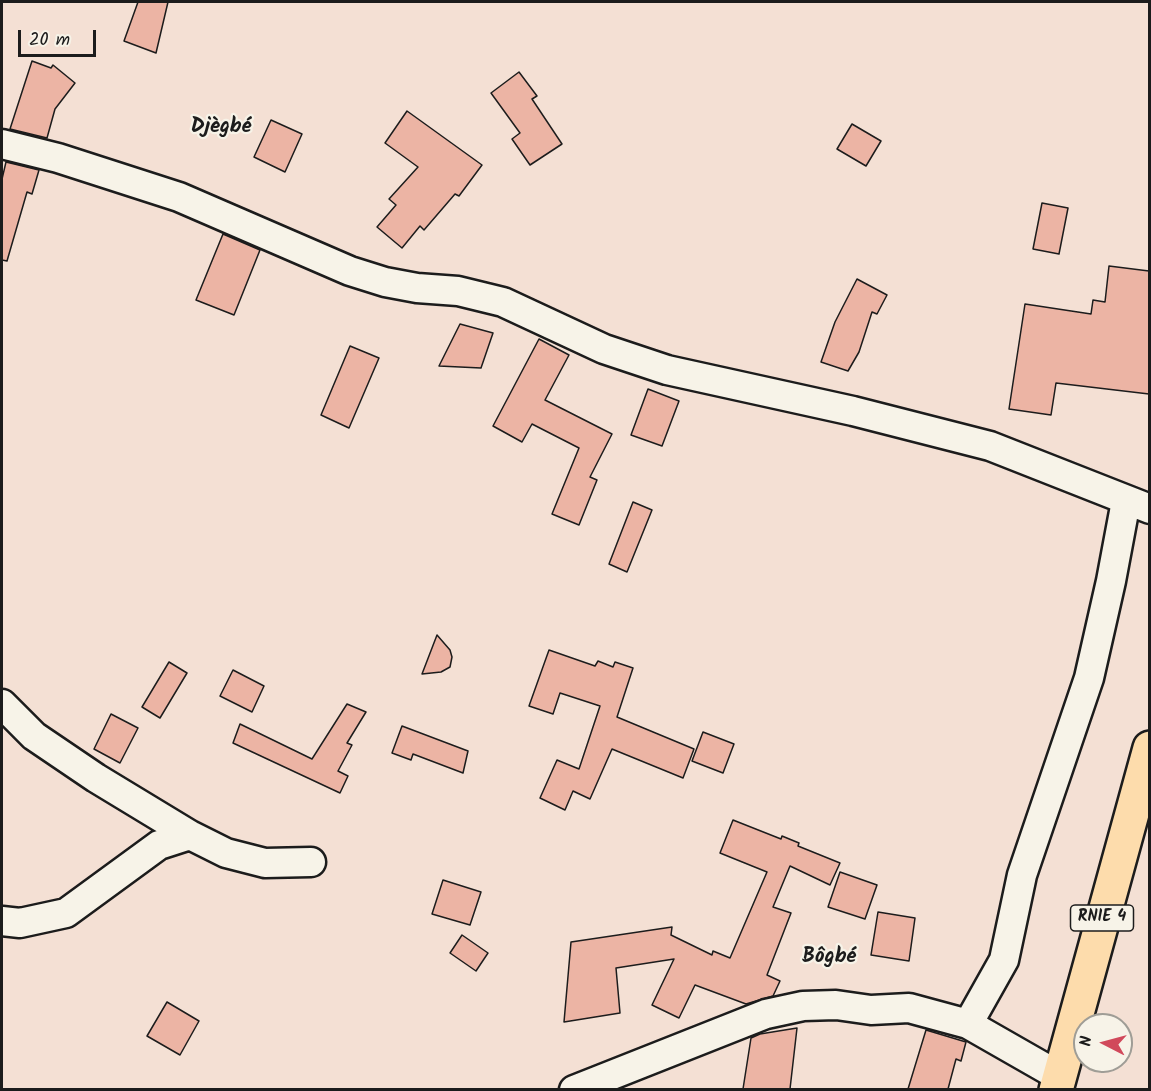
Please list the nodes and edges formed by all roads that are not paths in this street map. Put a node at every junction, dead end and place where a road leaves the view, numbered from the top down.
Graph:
1 (2, 144) edge
2 (1138, 505) edge
3 (2, 704) edge
4 (1149, 748) edge
5 (190, 835) junction
6 (310, 862) dead end
7 (2, 921) edge
8 (968, 1024) junction
9 (1058, 1083) edge
10 (574, 1089) edge

1 - 2 street
2 - 8 street
3 - 5 street
4 - 9 main road, RNIE 4
5 - 6 street
5 - 7 street
8 - 9 street
8 - 10 street

